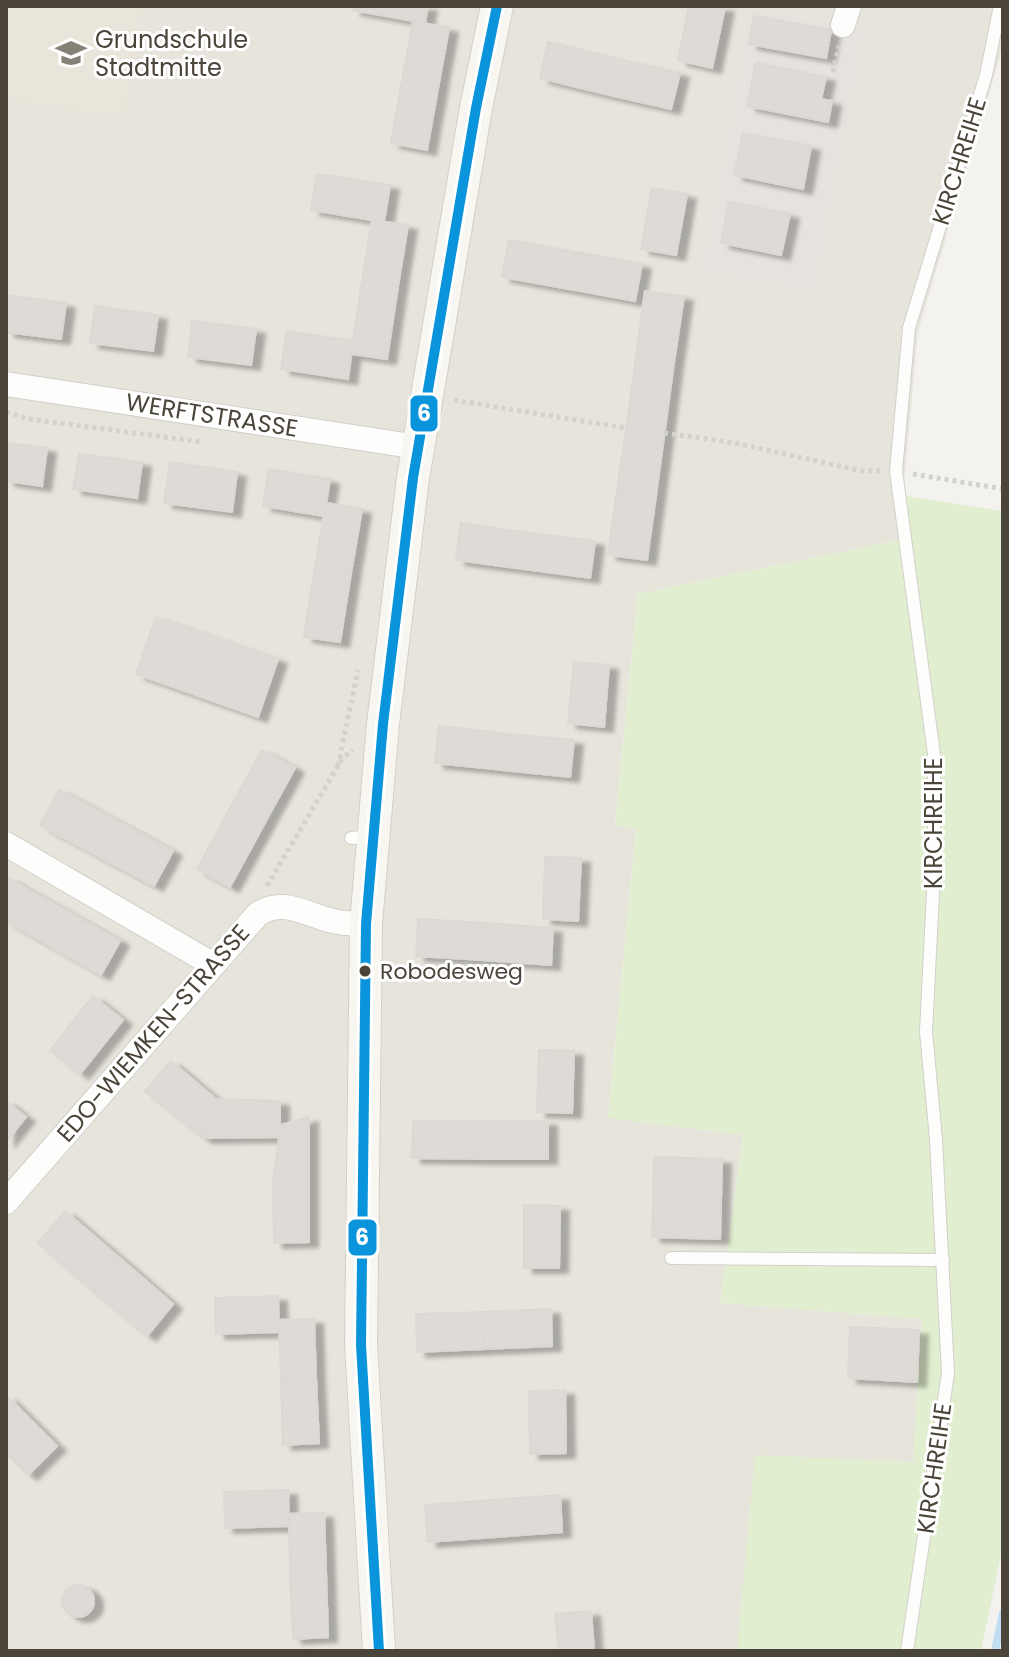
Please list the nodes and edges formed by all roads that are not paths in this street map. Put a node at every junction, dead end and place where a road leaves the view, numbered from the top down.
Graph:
1 (497, 6) edge
2 (1000, 6) edge
3 (6, 384) edge
4 (418, 447) junction
5 (6, 844) edge
6 (366, 924) junction
7 (212, 964) junction
8 (6, 1202) edge
9 (671, 1258) dead end
10 (943, 1260) junction
11 (379, 1651) edge
12 (907, 1651) edge

1 - 4 street
2 - 10 lane, KIRCHREIHE
3 - 4 street, WERFTSTRASSE
4 - 6 street
5 - 7 street
6 - 7 street, EDO-WIEMKEN-STRASSE
6 - 11 street
7 - 8 street, EDO-WIEMKEN-STRASSE
9 - 10 lane
10 - 12 lane, KIRCHREIHE

